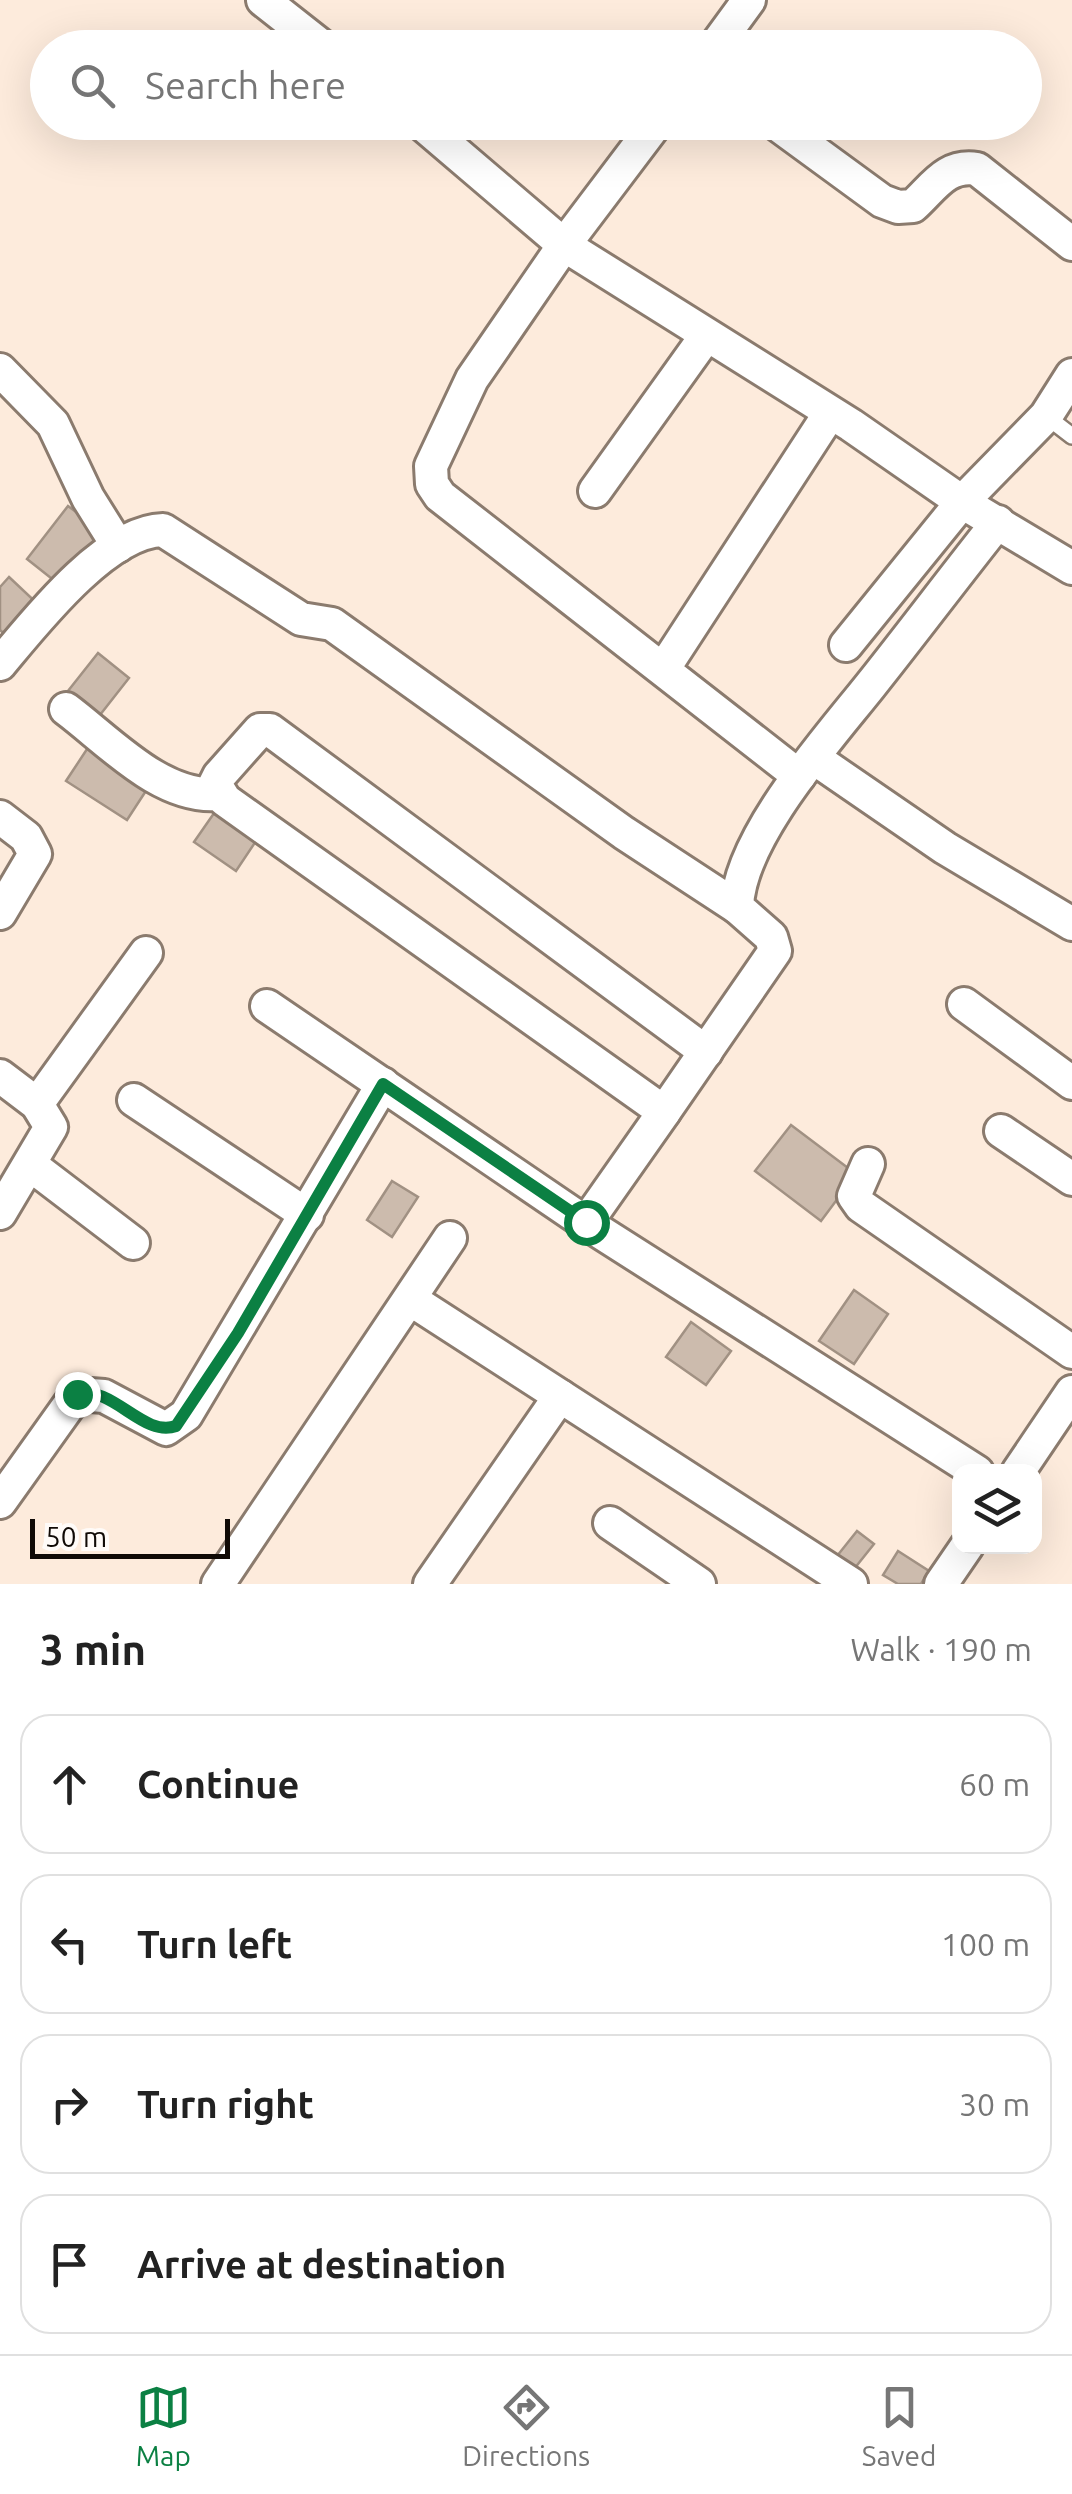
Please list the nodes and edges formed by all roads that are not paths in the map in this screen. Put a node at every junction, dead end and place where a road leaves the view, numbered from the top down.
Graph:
1 (263, 0) edge
2 (749, 0) edge
3 (301, 30) edge
4 (727, 30) edge
5 (441, 140) edge
6 (644, 140) edge
7 (799, 140) edge
8 (1072, 244) edge
9 (564, 245) junction
10 (706, 336) junction
11 (0, 370) edge
12 (1072, 375) edge
13 (830, 412) junction
14 (1059, 426) edge
15 (595, 491) dead end
16 (962, 502) junction
17 (998, 522) junction
18 (118, 546) junction
19 (1072, 568) edge
20 (846, 645) dead end
21 (4, 651) edge
22 (664, 668) junction
23 (66, 709) dead end
24 (807, 767) junction
25 (218, 794) junction
26 (0, 818) edge
27 (736, 907) junction
28 (0, 912) edge
29 (1072, 924) edge
30 (146, 953) dead end
31 (964, 1004) dead end
32 (267, 1006) dead end
33 (706, 1052) junction
34 (0, 1076) edge
35 (1072, 1083) edge
36 (383, 1084) junction
37 (134, 1100) dead end
38 (36, 1104) junction
39 (664, 1112) junction
40 (1001, 1131) dead end
41 (868, 1164) dead end
42 (32, 1166) junction
43 (1072, 1179) edge
44 (0, 1214) edge
45 (307, 1215) junction
46 (586, 1222) junction
47 (450, 1238) dead end
48 (133, 1243) dead end
49 (410, 1299) junction
50 (1072, 1352) edge
51 (560, 1396) junction
52 (1066, 1412) edge
53 (964, 1464) edge
54 (1024, 1464) edge
55 (0, 1502) edge
56 (610, 1523) dead end
57 (962, 1554) edge
58 (218, 1584) edge
59 (430, 1584) edge
60 (699, 1584) edge
61 (851, 1584) edge
62 (941, 1584) edge

1 - 3 street
2 - 4 street
5 - 9 street
6 - 9 street
7 - 8 street
9 - 10 street
9 - 22 street
10 - 13 street
10 - 15 street
11 - 18 street
12 - 14 street
13 - 16 street
13 - 22 street
14 - 16 street
16 - 17 street
16 - 20 street
17 - 19 street
17 - 24 street
18 - 21 street
18 - 27 street
22 - 24 street
23 - 25 street
24 - 27 street
24 - 29 street
25 - 33 street
25 - 39 street
26 - 28 street
27 - 33 street
30 - 38 street
31 - 35 street
32 - 36 street
33 - 39 street
34 - 38 street
36 - 45 street
36 - 46 street
37 - 45 street
38 - 42 street
39 - 46 street
40 - 43 street
41 - 50 street
42 - 44 street
42 - 48 street
45 - 55 street
46 - 53 street
47 - 49 street
49 - 51 street
49 - 58 street
51 - 59 street
51 - 61 street
52 - 54 street
56 - 60 street
57 - 62 street

